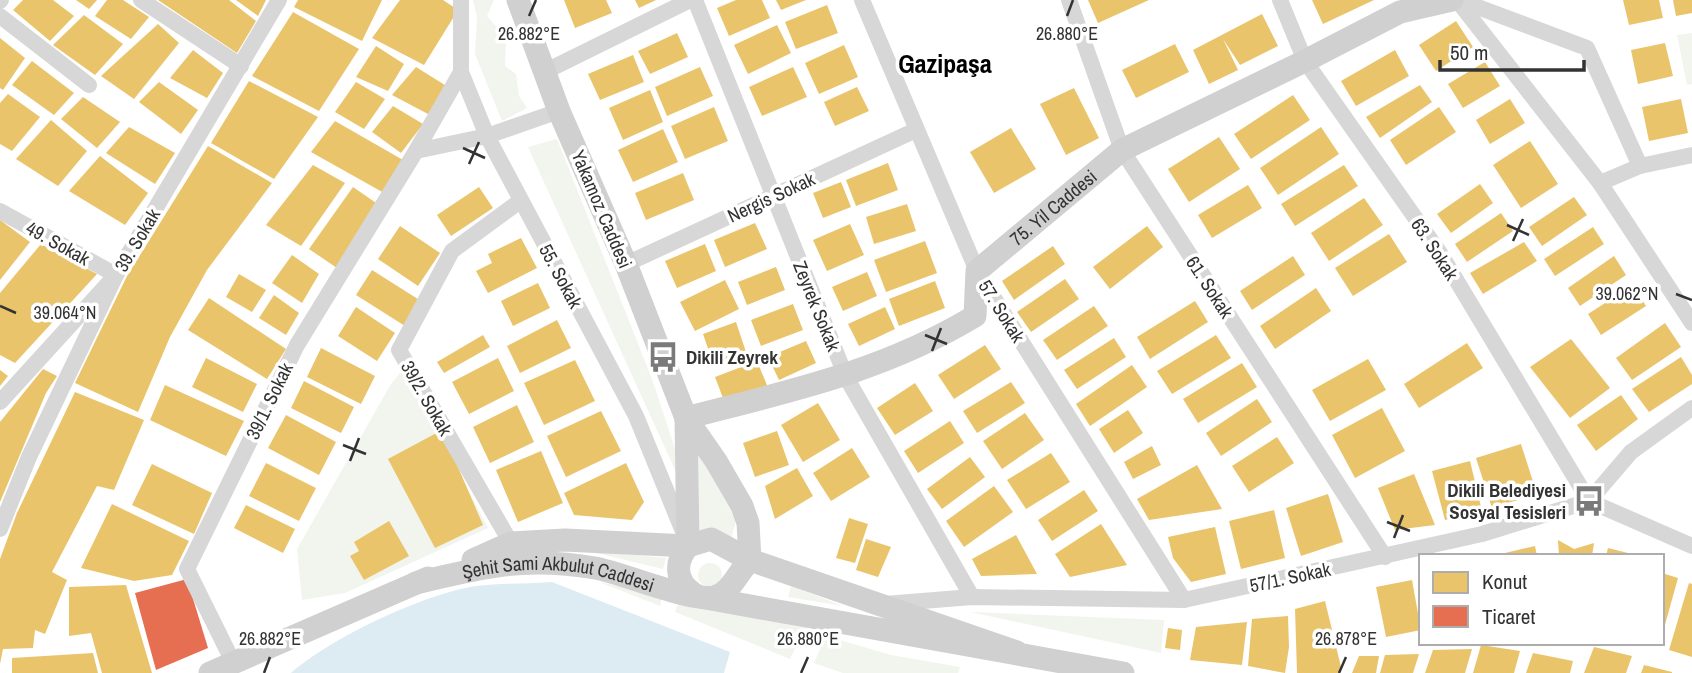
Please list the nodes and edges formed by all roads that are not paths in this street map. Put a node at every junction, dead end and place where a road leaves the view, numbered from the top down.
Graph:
1 (141, 0) edge
2 (279, 0) edge
3 (461, 0) edge
4 (518, 0) edge
5 (693, 0) edge
6 (862, 0) edge
7 (1069, 0) edge
8 (1280, 0) edge
9 (1452, 0) edge
10 (1458, 0) edge
11 (1397, 6) edge
12 (0, 16) edge
13 (1305, 61) junction
14 (241, 66) junction
15 (461, 72) junction
16 (544, 72) junction
17 (89, 85) dead end
18 (559, 111) junction
19 (916, 130) junction
20 (487, 136) junction
21 (1122, 150) junction
22 (416, 151) junction
23 (1692, 155) edge
24 (1640, 166) junction
25 (1600, 183) junction
26 (774, 195) junction
27 (520, 201) junction
28 (0, 211) edge
29 (626, 264) junction
30 (976, 271) junction
31 (116, 275) junction
32 (1692, 323) edge
33 (846, 377) junction
34 (0, 402) edge
35 (1692, 408) edge
36 (685, 418) junction
37 (1588, 501) junction
38 (0, 530) edge
39 (511, 542) junction
40 (688, 546) junction
41 (1692, 546) edge
42 (1385, 557) junction
43 (743, 567) junction
44 (415, 583) junction
45 (700, 597) junction
46 (972, 597) junction
47 (1184, 600) junction
48 (872, 605) junction
49 (1017, 652) junction
50 (233, 662) junction
51 (210, 673) edge
52 (1123, 673) edge

1 - 14 street
2 - 14 street, 39. Sokak
3 - 15 street, 55. Sokak
4 - 16 main road, Yakamoz Caddesi
5 - 16 street
5 - 26 street, Zeyrek Sokak
6 - 19 street, 57. Sokak
7 - 21 street, 61. Sokak
8 - 13 street, 63. Sokak
9 - 11 main road, 75. Yil Caddesi
10 - 24 street
10 - 25 street
11 - 13 main road, 75. Yil Caddesi
12 - 17 street
13 - 21 main road, 75. Yil Caddesi
13 - 37 street, 63. Sokak
14 - 31 street, 39. Sokak
15 - 20 street, 55. Sokak
15 - 22 street, 39/1. Sokak
16 - 18 main road, Yakamoz Caddesi
18 - 20 street
18 - 29 main road, Yakamoz Caddesi
19 - 26 street, Nergis Sokak
19 - 30 street, 57. Sokak
20 - 22 street
20 - 27 street, 55. Sokak
21 - 30 main road, 75. Yil Caddesi
21 - 42 street, 61. Sokak
22 - 50 street, 39/1. Sokak
23 - 24 street
24 - 25 street
25 - 32 street
26 - 29 street, Nergis Sokak
26 - 33 street, Zeyrek Sokak
27 - 39 street, 39/2. Sokak
27 - 40 street, 55. Sokak
28 - 31 street, 49. Sokak
29 - 36 main road, Yakamoz Caddesi
30 - 33 main road
30 - 47 street, 57. Sokak
31 - 34 street
31 - 38 street, 39. Sokak
33 - 36 main road
33 - 46 street, Zeyrek Sokak
35 - 37 street
36 - 40 main road
36 - 43 main road
37 - 41 street
37 - 42 street, 57/1. Sokak
39 - 40 main road, Şehit Sami Akbulut Caddesi
39 - 44 main road, Şehit Sami Akbulut Caddesi
40 - 43 main road
40 - 45 main road
42 - 47 street, 57/1. Sokak
43 - 45 main road
43 - 48 main road
44 - 45 main road, Şehit Sami Akbulut Caddesi
44 - 50 main road, Şehit Sami Akbulut Caddesi
45 - 49 main road, Şehit Sami Akbulut Caddesi
46 - 47 street, 57/1. Sokak
46 - 48 street, 57/1. Sokak
48 - 49 main road
49 - 52 main road
50 - 51 main road, Şehit Sami Akbulut Caddesi

